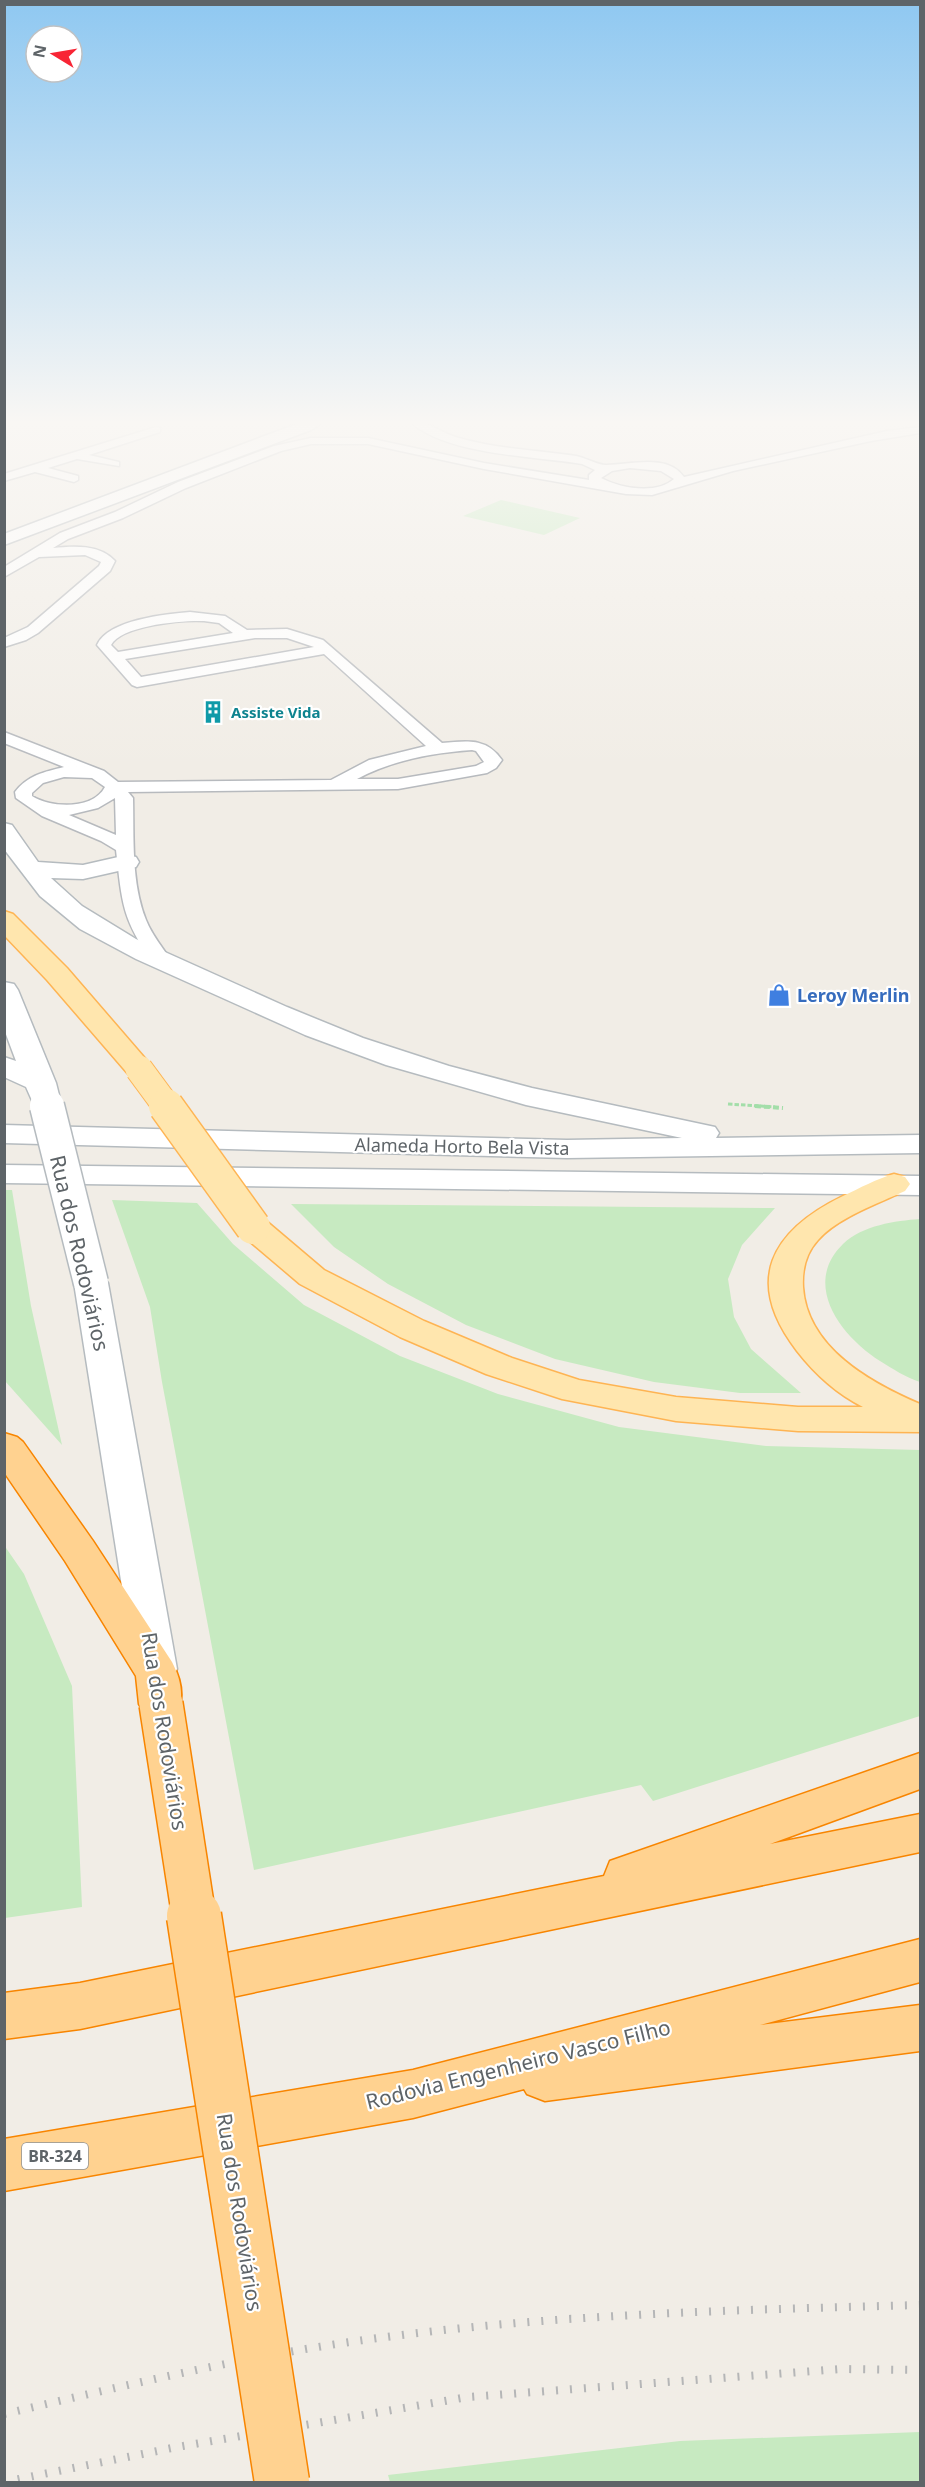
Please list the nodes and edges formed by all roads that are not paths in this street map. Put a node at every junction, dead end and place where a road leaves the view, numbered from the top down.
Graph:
1 (64, 536) edge
2 (33, 555) junction
3 (4, 573) edge
4 (244, 635) junction
5 (4, 643) edge
6 (327, 649) junction
7 (113, 657) junction
8 (4, 737) edge
9 (438, 748) junction
10 (93, 774) junction
11 (334, 785) junction
12 (113, 788) junction
13 (41, 807) junction
14 (4, 830) edge
15 (126, 855) junction
16 (31, 869) junction
17 (4, 919) edge
18 (161, 960) junction
19 (4, 990) edge
20 (4, 1066) edge
21 (43, 1091) junction
22 (4, 1134) edge
23 (921, 1144) edge
24 (785, 1147) junction
25 (4, 1174) edge
26 (907, 1185) edge
27 (921, 1419) edge
28 (4, 1446) edge
29 (159, 1689) junction
30 (921, 1771) edge
31 (921, 1833) edge
32 (515, 1915) junction
33 (921, 1961) edge
34 (4, 2016) edge
35 (921, 2028) edge
36 (413, 2094) junction
37 (4, 2165) edge
38 (282, 2482) edge

1 - 2 lane
2 - 3 lane
2 - 5 lane
4 - 6 lane
4 - 7 lane
4 - 7 lane
6 - 7 lane
6 - 9 lane
8 - 10 lane
9 - 11 lane
9 - 11 lane
10 - 12 lane
10 - 13 lane
11 - 12 lane
12 - 13 lane
12 - 15 lane
13 - 15 lane
14 - 16 main road
15 - 16 main road
15 - 18 lane
16 - 18 main road
17 - 27 main road, bridge
18 - 24 main road
19 - 21 main road, Rua dos Rodoviários
20 - 21 main road
21 - 29 main road, Rua dos Rodoviários, bridge
22 - 24 main road, Alameda Horto Bela Vista
23 - 24 main road, Alameda Horto Bela Vista
25 - 26 main road, Alameda Horto Bela Vista
26 - 27 main road
28 - 29 highway
29 - 38 highway, Rua dos Rodoviários, bridge
30 - 32 highway
31 - 32 highway
32 - 34 highway
33 - 36 highway, Rodovia Engenheiro Vasco Filho
35 - 36 highway
36 - 37 highway, Rodovia Engenheiro Vasco Filho / BR-324

